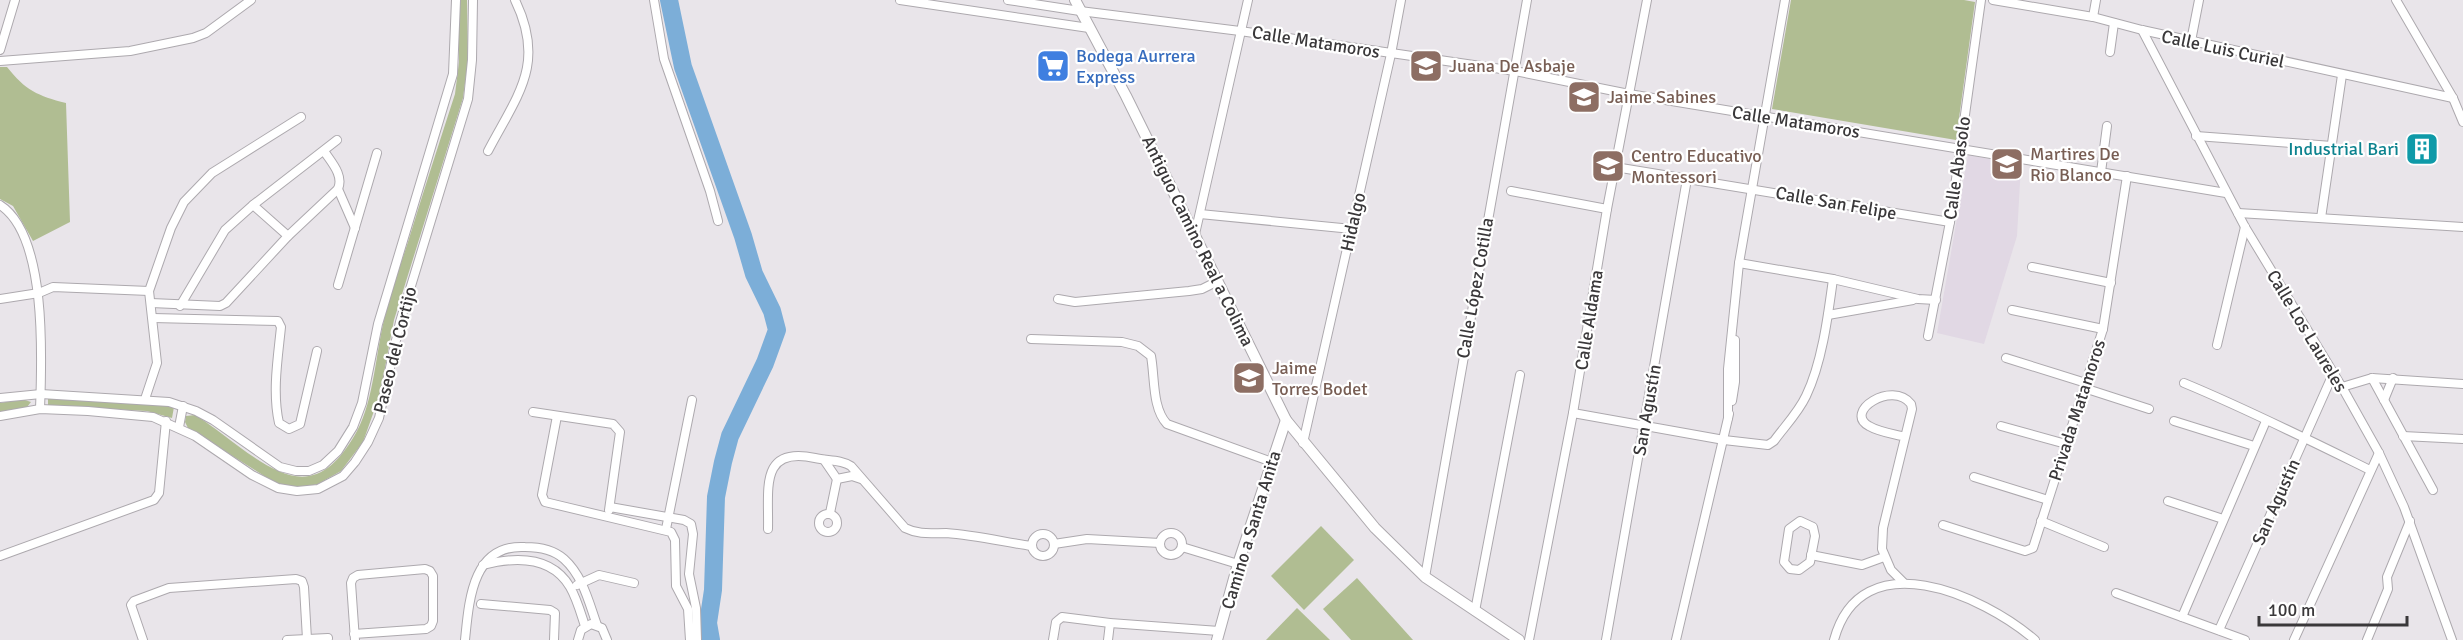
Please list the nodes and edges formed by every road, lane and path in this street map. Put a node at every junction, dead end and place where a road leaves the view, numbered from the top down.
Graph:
1 (15, 0) edge
2 (251, 0) edge
3 (456, 0) edge
4 (473, 0) edge
5 (515, 0) edge
6 (654, 0) edge
7 (900, 0) edge
8 (1008, 0) edge
9 (1075, 0) edge
10 (1248, 0) edge
11 (1401, 0) edge
12 (1527, 0) edge
13 (1647, 0) edge
14 (1785, 0) edge
15 (1981, 0) edge
16 (1993, 0) edge
17 (2096, 0) edge
18 (2199, 0) edge
19 (2396, 0) edge
20 (923, 2) edge
21 (1080, 12) junction
22 (2093, 17) junction
23 (2114, 23) junction
24 (1089, 28) junction
25 (2142, 30) junction
26 (1240, 31) junction
27 (2191, 41) junction
28 (0, 50) edge
29 (2110, 52) dead end
30 (1391, 54) junction
31 (0, 60) edge
32 (1515, 71) junction
33 (2342, 75) junction
34 (1629, 94) junction
35 (2453, 98) junction
36 (301, 117) dead end
37 (1765, 117) junction
38 (2463, 122) edge
39 (2107, 126) dead end
40 (2196, 136) junction
41 (337, 140) dead end
42 (2332, 146) junction
43 (1960, 149) junction
44 (324, 151) junction
45 (488, 151) dead end
46 (377, 153) dead end
47 (1616, 166) junction
48 (2101, 172) junction
49 (2127, 176) junction
50 (1687, 179) junction
51 (338, 189) junction
52 (1752, 189) junction
53 (1511, 191) dead end
54 (2226, 193) junction
55 (0, 205) edge
56 (253, 205) junction
57 (1608, 209) junction
58 (2238, 213) junction
59 (1200, 214) junction
60 (2321, 218) junction
61 (718, 221) dead end
62 (1950, 222) junction
63 (2245, 227) junction
64 (2463, 227) edge
65 (355, 228) junction
66 (1352, 229) junction
67 (1195, 234) junction
68 (288, 236) junction
69 (1739, 263) junction
70 (2032, 267) dead end
71 (1833, 279) junction
72 (1218, 282) junction
73 (2111, 283) junction
74 (338, 285) dead end
75 (149, 291) junction
76 (39, 293) junction
77 (0, 299) edge
78 (1058, 299) dead end
79 (1918, 299) junction
80 (1936, 300) junction
81 (151, 303) junction
82 (180, 306) junction
83 (2012, 310) dead end
84 (1828, 315) junction
85 (153, 318) junction
86 (2103, 328) junction
87 (1928, 336) dead end
88 (1031, 339) dead end
89 (2217, 345) dead end
90 (317, 351) dead end
91 (2006, 358) dead end
92 (2333, 374) junction
93 (1520, 375) dead end
94 (2372, 378) junction
95 (2392, 378) junction
96 (2184, 383) dead end
97 (2463, 384) edge
98 (2085, 385) junction
99 (2342, 387) junction
100 (41, 394) junction
101 (0, 398) edge
102 (145, 399) junction
103 (692, 400) dead end
104 (2384, 400) junction
105 (183, 406) junction
106 (40, 409) junction
107 (2149, 409) dead end
108 (533, 412) dead end
109 (1574, 413) junction
110 (0, 416) edge
111 (557, 416) junction
112 (1286, 420) junction
113 (166, 421) junction
114 (2174, 421) dead end
115 (2266, 421) junction
116 (2001, 426) dead end
117 (178, 427) junction
118 (1644, 427) junction
119 (2403, 436) junction
120 (1905, 437) junction
121 (2305, 439) junction
122 (2463, 439) edge
123 (1724, 440) junction
124 (1303, 443) junction
125 (2066, 444) junction
126 (2254, 447) junction
127 (2379, 453) junction
128 (824, 460) junction
129 (1272, 462) junction
130 (2370, 470) junction
131 (1974, 477) dead end
132 (837, 479) junction
133 (862, 479) junction
134 (2433, 490) dead end
135 (2048, 500) junction
136 (2168, 501) dead end
137 (609, 507) junction
138 (830, 513) dead end
139 (607, 517) junction
140 (669, 518) junction
141 (2223, 519) junction
142 (2041, 521) junction
143 (2410, 521) junction
144 (1943, 525) dead end
145 (666, 529) junction
146 (768, 529) dead end
147 (1160, 543) junction
148 (1054, 544) junction
149 (1032, 546) junction
150 (1182, 547) junction
151 (2104, 547) dead end
152 (1811, 555) junction
153 (0, 556) edge
154 (1884, 557) junction
155 (1238, 564) junction
156 (482, 565) junction
157 (1425, 577) junction
158 (581, 583) junction
159 (634, 583) dead end
160 (1904, 583) junction
161 (571, 589) junction
162 (2116, 592) dead end
163 (481, 604) dead end
164 (1475, 611) junction
165 (2182, 617) junction
166 (1110, 623) junction
167 (597, 625) junction
168 (585, 626) junction
169 (2219, 630) junction
170 (1218, 636) edge
171 (355, 637) edge
172 (328, 638) dead end
173 (307, 639) edge
174 (1515, 639) edge
175 (143, 640) edge
176 (287, 640) edge
177 (465, 640) edge
178 (554, 640) edge
179 (578, 640) edge
180 (608, 640) edge
181 (690, 640) edge
182 (697, 640) edge
183 (1053, 640) edge
184 (1108, 640) edge
185 (1529, 640) edge
186 (1606, 640) edge
187 (1676, 640) edge
188 (1834, 640) edge
189 (2035, 640) edge
190 (2245, 640) edge
191 (2294, 640) edge
192 (2367, 640) edge
193 (2452, 640) edge

1 - 28 street
2 - 31 street
3 - 105 street, Paseo del Cortijo
4 - 117 street, Paseo del Cortijo
5 - 45 street
6 - 61 street
7 - 20 street
8 - 21 street, Calle Matamoros
9 - 21 main road, Antiguo Camino Real a Colima
10 - 26 street
11 - 30 street, Hidalgo
12 - 32 street, Calle López Cotilla
13 - 34 street, Calle Aldama
14 - 37 street
15 - 43 street, Calle Abasolo
16 - 22 street, Calle Luis Curiel
17 - 22 street
18 - 27 street
19 - 35 street
20 - 24 street
21 - 24 main road, Antiguo Camino Real a Colima
21 - 26 street, Calle Matamoros
22 - 23 street, Calle Luis Curiel
23 - 25 street, Calle Luis Curiel
23 - 29 street
24 - 67 main road, Antiguo Camino Real a Colima
25 - 27 street, Calle Luis Curiel
25 - 40 street, Calle Los Laureles
26 - 30 street, Calle Matamoros
26 - 59 street
27 - 33 street, Calle Luis Curiel
30 - 32 street, Calle Matamoros
30 - 66 street, Hidalgo
32 - 34 street, Calle Matamoros
32 - 157 street, Calle López Cotilla
33 - 35 street, Calle Luis Curiel
33 - 42 street
34 - 37 street, Calle Matamoros
34 - 47 street, Calle Aldama
35 - 38 street
36 - 75 street
37 - 43 street, Calle Matamoros
37 - 52 street
39 - 48 street
40 - 42 street
40 - 54 street, Calle Los Laureles
41 - 44 street
42 - 60 street
43 - 48 street, Calle Matamoros
43 - 62 street, Calle Abasolo
44 - 51 street
44 - 56 street
46 - 65 street
47 - 50 street, Calle San Felipe
47 - 57 street, Calle Aldama
48 - 49 street, Calle Matamoros
49 - 54 street, Calle Matamoros
49 - 73 street, Privada Matamoros
50 - 52 street, Calle San Felipe
50 - 118 street, San Agustín
51 - 65 street
51 - 68 street
52 - 62 street, Calle San Felipe
52 - 69 street
53 - 57 street
54 - 58 street, Calle Los Laureles
55 - 76 street
56 - 68 street
56 - 82 street
57 - 109 street, Calle Aldama
58 - 60 street
58 - 63 street, Calle Los Laureles
59 - 66 street
59 - 67 street
60 - 64 street
62 - 80 street, Calle Abasolo
63 - 89 street
63 - 92 street, Calle Los Laureles
65 - 74 street
66 - 124 street, Hidalgo
67 - 72 main road, Antiguo Camino Real a Colima
68 - 82 street
69 - 71 street
69 - 123 street
70 - 73 street
71 - 79 street
71 - 84 street
72 - 78 street
72 - 112 main road, Antiguo Camino Real a Colima
73 - 86 street, Privada Matamoros
75 - 76 street
75 - 81 street
76 - 77 street
76 - 100 street
79 - 80 street
79 - 84 street
80 - 87 street, Calle Abasolo
81 - 82 street
81 - 85 street
83 - 86 street
84 - 123 street
85 - 90 street
85 - 102 street
86 - 98 street, Privada Matamoros
88 - 129 street
91 - 98 street
92 - 99 street, Calle Los Laureles
92 - 121 street, San Agustín
93 - 164 street
94 - 95 street
94 - 99 street
94 - 104 street
95 - 97 street
95 - 104 street
96 - 115 street
98 - 107 street
98 - 125 street, Privada Matamoros
99 - 127 street, Calle Los Laureles
100 - 101 street, Paseo del Cortijo
100 - 102 street, Paseo del Cortijo
100 - 106 street
102 - 105 street, Paseo del Cortijo
103 - 140 street
104 - 119 street
105 - 117 street
106 - 110 street, Paseo del Cortijo
106 - 113 street, Paseo del Cortijo
108 - 111 street
109 - 118 street
109 - 185 street, Calle Aldama
111 - 137 street
111 - 139 street
112 - 124 main road, Antiguo Camino Real a Colima
112 - 129 main road, Camino a Santa Anita
113 - 117 street, Paseo del Cortijo
113 - 153 street
114 - 126 street
115 - 121 street
115 - 126 street
116 - 125 street
118 - 123 street
118 - 186 street, San Agustín
119 - 122 street
119 - 134 street
120 - 120 street
120 - 154 street
121 - 130 street
121 - 169 street, San Agustín
123 - 187 street
124 - 157 main road, Antiguo Camino Real a Colima
125 - 135 street, Privada Matamoros
126 - 141 street
127 - 130 street
127 - 143 street, Calle Los Laureles
128 - 132 street
128 - 133 street
128 - 146 street
129 - 155 main road, Camino a Santa Anita
130 - 191 street
131 - 135 street
132 - 133 street
132 - 138 street
133 - 149 street
135 - 142 street, Privada Matamoros
136 - 141 street
137 - 139 street
137 - 140 street
139 - 145 street
140 - 145 street
140 - 182 street
141 - 165 street
142 - 144 street, Privada Matamoros
142 - 151 street
143 - 192 street
143 - 193 street, Calle Los Laureles
145 - 181 street
147 - 148 street
147 - 150 street
147 - 150 street
148 - 149 street
148 - 149 street
150 - 155 street
152 - 152 street
152 - 154 street
154 - 160 street
155 - 170 main road, Camino a Santa Anita
156 - 158 street
156 - 161 street
156 - 177 street
157 - 164 main road, Antiguo Camino Real a Colima
158 - 159 street
158 - 161 street
158 - 167 street
160 - 188 street
160 - 189 street
161 - 168 street
162 - 165 street
163 - 178 street
164 - 174 main road, Antiguo Camino Real a Colima
165 - 169 street
166 - 170 street
166 - 183 street
166 - 184 street
167 - 168 street
167 - 180 street
168 - 179 street
169 - 190 street
171 - 171 street
172 - 173 street
173 - 175 street
173 - 176 street

